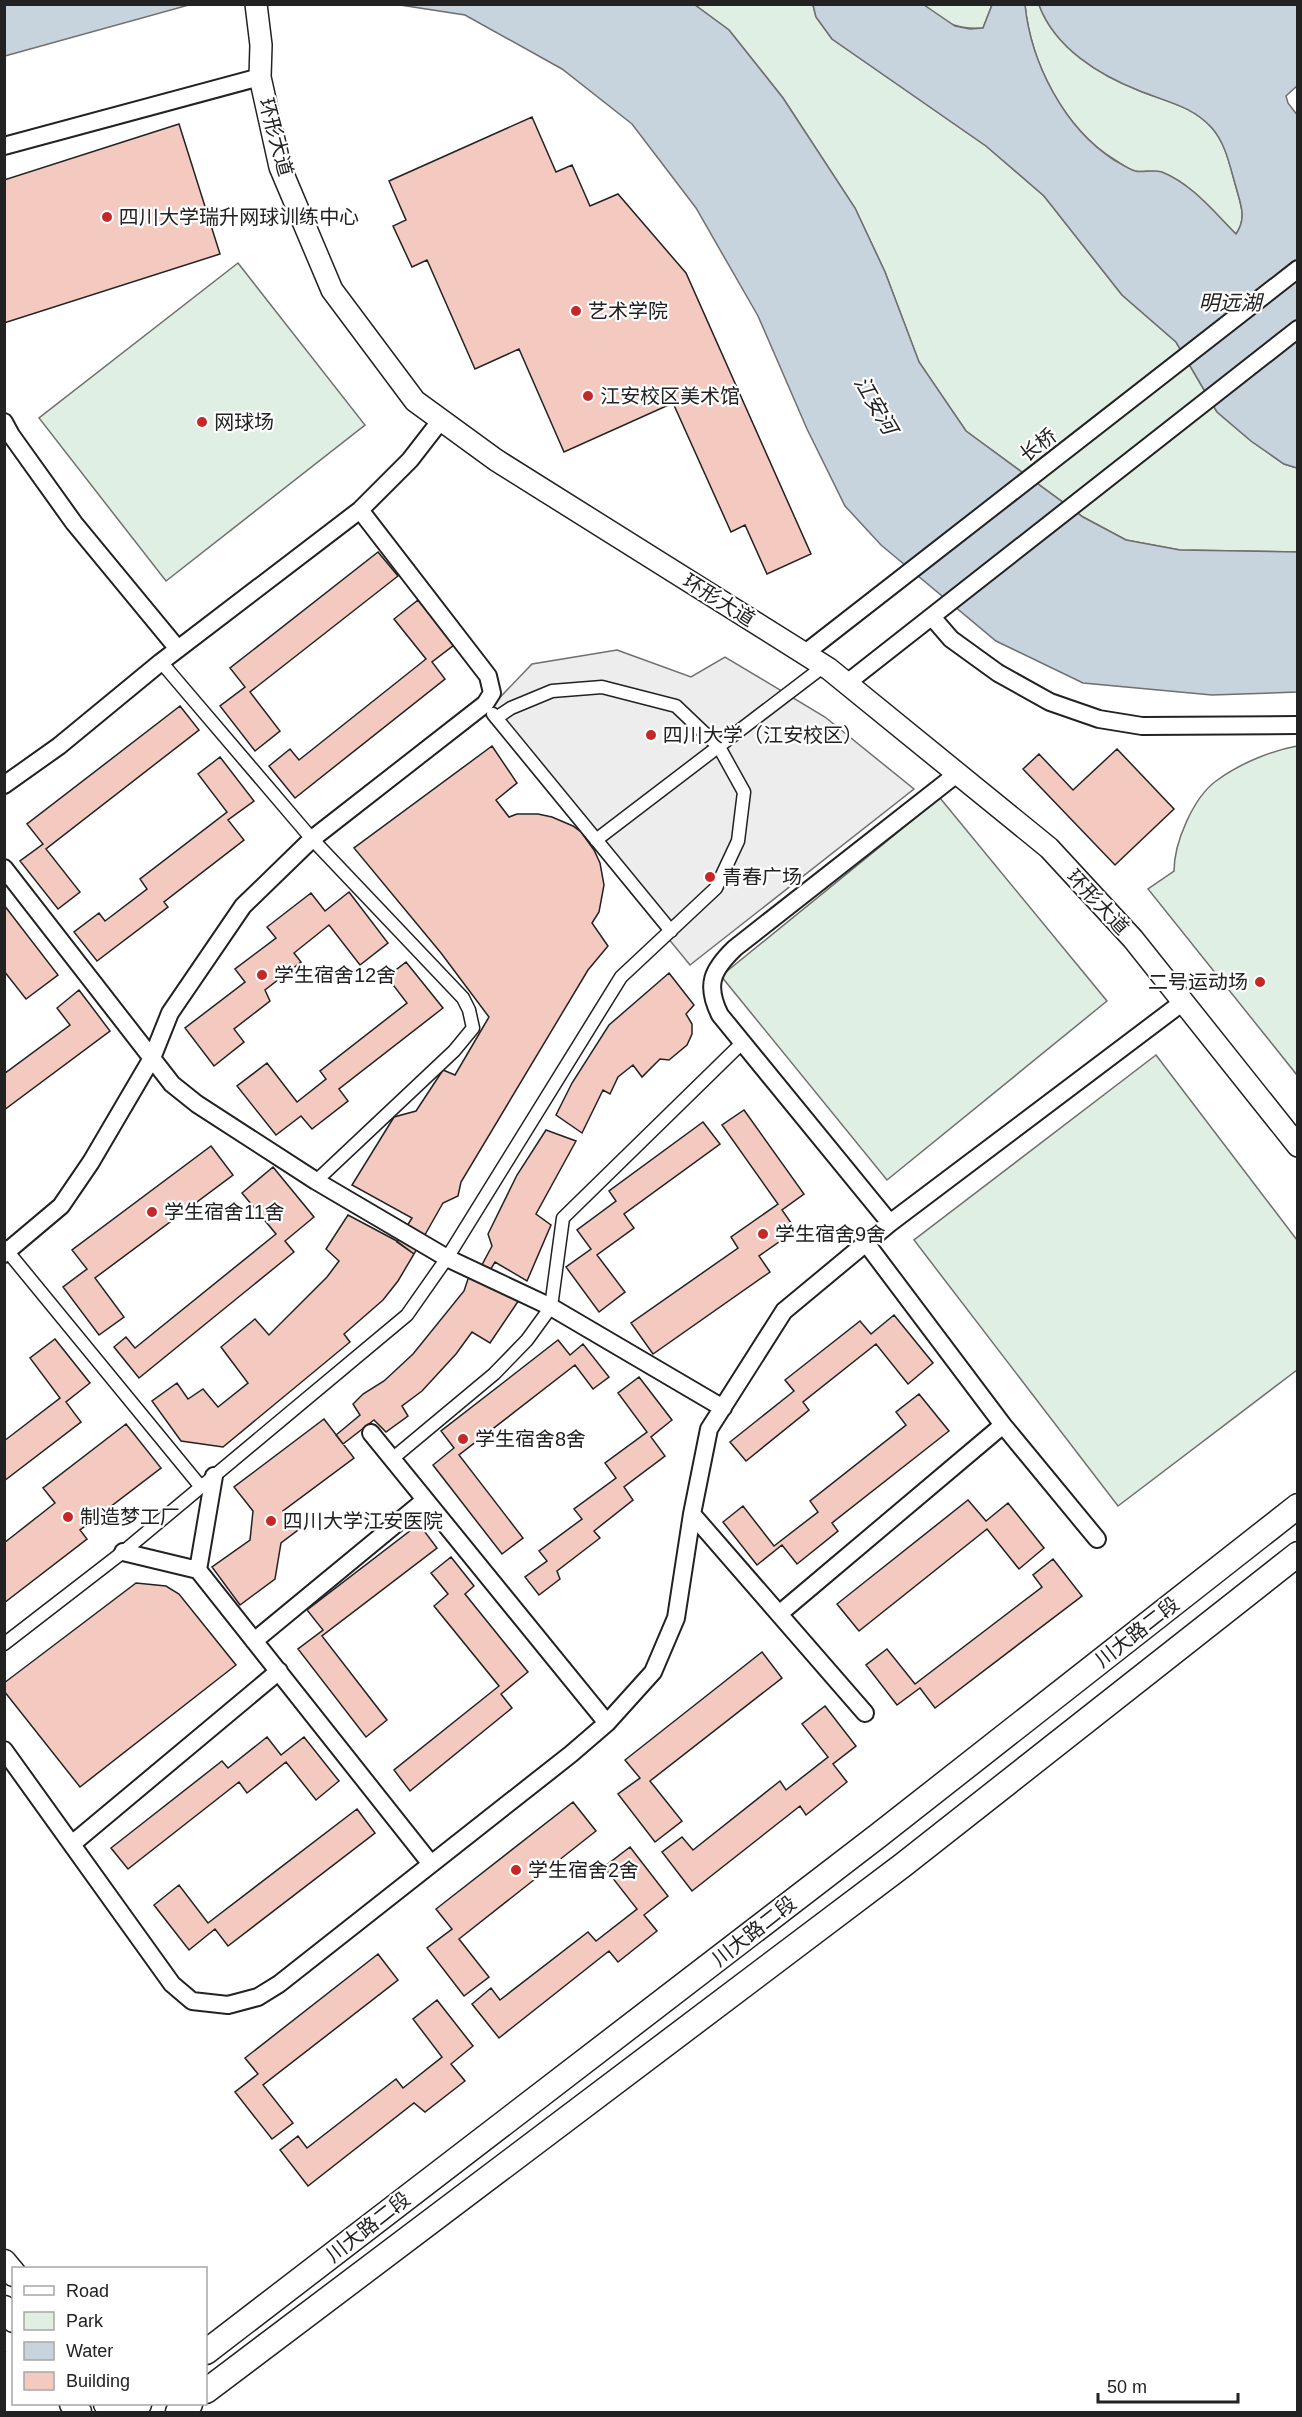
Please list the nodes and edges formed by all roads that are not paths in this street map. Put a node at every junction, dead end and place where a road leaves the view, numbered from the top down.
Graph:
1 (256, 4) edge
2 (260, 77) junction
3 (4, 146) edge
4 (1298, 269) edge
5 (1298, 329) edge
6 (441, 420) junction
7 (4, 423) edge
8 (360, 510) junction
9 (932, 617) junction
10 (178, 649) junction
11 (804, 654) junction
12 (161, 662) junction
13 (824, 666) junction
14 (847, 683) junction
15 (485, 704) junction
16 (496, 718) junction
17 (1298, 725) edge
18 (719, 747) junction
19 (958, 773) junction
20 (4, 785) edge
21 (312, 839) junction
22 (596, 840) junction
23 (4, 868) edge
24 (671, 931) junction
25 (1183, 1002) junction
26 (742, 1043) junction
27 (152, 1058) junction
28 (1298, 1146) edge
29 (316, 1181) junction
30 (890, 1223) junction
31 (866, 1243) junction
32 (6, 1251) edge
33 (447, 1257) junction
34 (550, 1307) junction
35 (723, 1408) junction
36 (1003, 1425) junction
37 (371, 1433) dead end
38 (392, 1459) junction
39 (208, 1481) junction
40 (425, 1500) junction
41 (1298, 1506) edge
42 (692, 1514) junction
43 (1097, 1539) dead end
44 (123, 1552) junction
45 (1298, 1554) edge
46 (198, 1570) junction
47 (779, 1614) junction
48 (254, 1641) junction
49 (4, 1644) edge
50 (279, 1671) junction
51 (865, 1713) dead end
52 (607, 1723) junction
53 (4, 1750) edge
54 (72, 1844) junction
55 (431, 1864) junction
56 (207, 2351) edge
57 (207, 2390) edge
58 (131, 2405) edge
59 (114, 2410) edge

1 - 2 street, 环形大道
2 - 3 street
2 - 6 street, 环形大道
4 - 11 street, 长桥
5 - 9 street
6 - 8 street
6 - 11 street, 环形大道
7 - 10 street
8 - 10 street
8 - 15 street
9 - 14 street
9 - 17 street
10 - 12 street
11 - 13 street, 环形大道
12 - 20 street
12 - 21 street
13 - 14 street, 环形大道
13 - 18 street
14 - 19 street, 环形大道
15 - 16 street
15 - 21 street
16 - 18 street
16 - 22 street
18 - 22 street
18 - 24 street
19 - 25 street, 环形大道
19 - 26 street
21 - 27 street
21 - 29 street
22 - 24 street
23 - 27 street
24 - 33 street
25 - 28 street, 环形大道
25 - 30 street
26 - 30 street
26 - 34 street
27 - 29 street
27 - 32 street
29 - 33 street
30 - 31 street
31 - 35 street
31 - 36 street
32 - 39 street
33 - 34 street
33 - 39 street
34 - 35 street
34 - 38 street
35 - 42 street
36 - 43 street
36 - 47 street
37 - 38 street
38 - 40 street
39 - 44 street
39 - 46 street
40 - 48 street
40 - 52 street
41 - 56 main road, 川大路二段
42 - 47 street
42 - 52 street
44 - 46 street
44 - 49 street
45 - 57 main road, 川大路二段
46 - 48 street
47 - 51 street
48 - 50 street
50 - 54 street
50 - 55 street
52 - 55 street
53 - 54 street
54 - 55 street
58 - 59 main road

